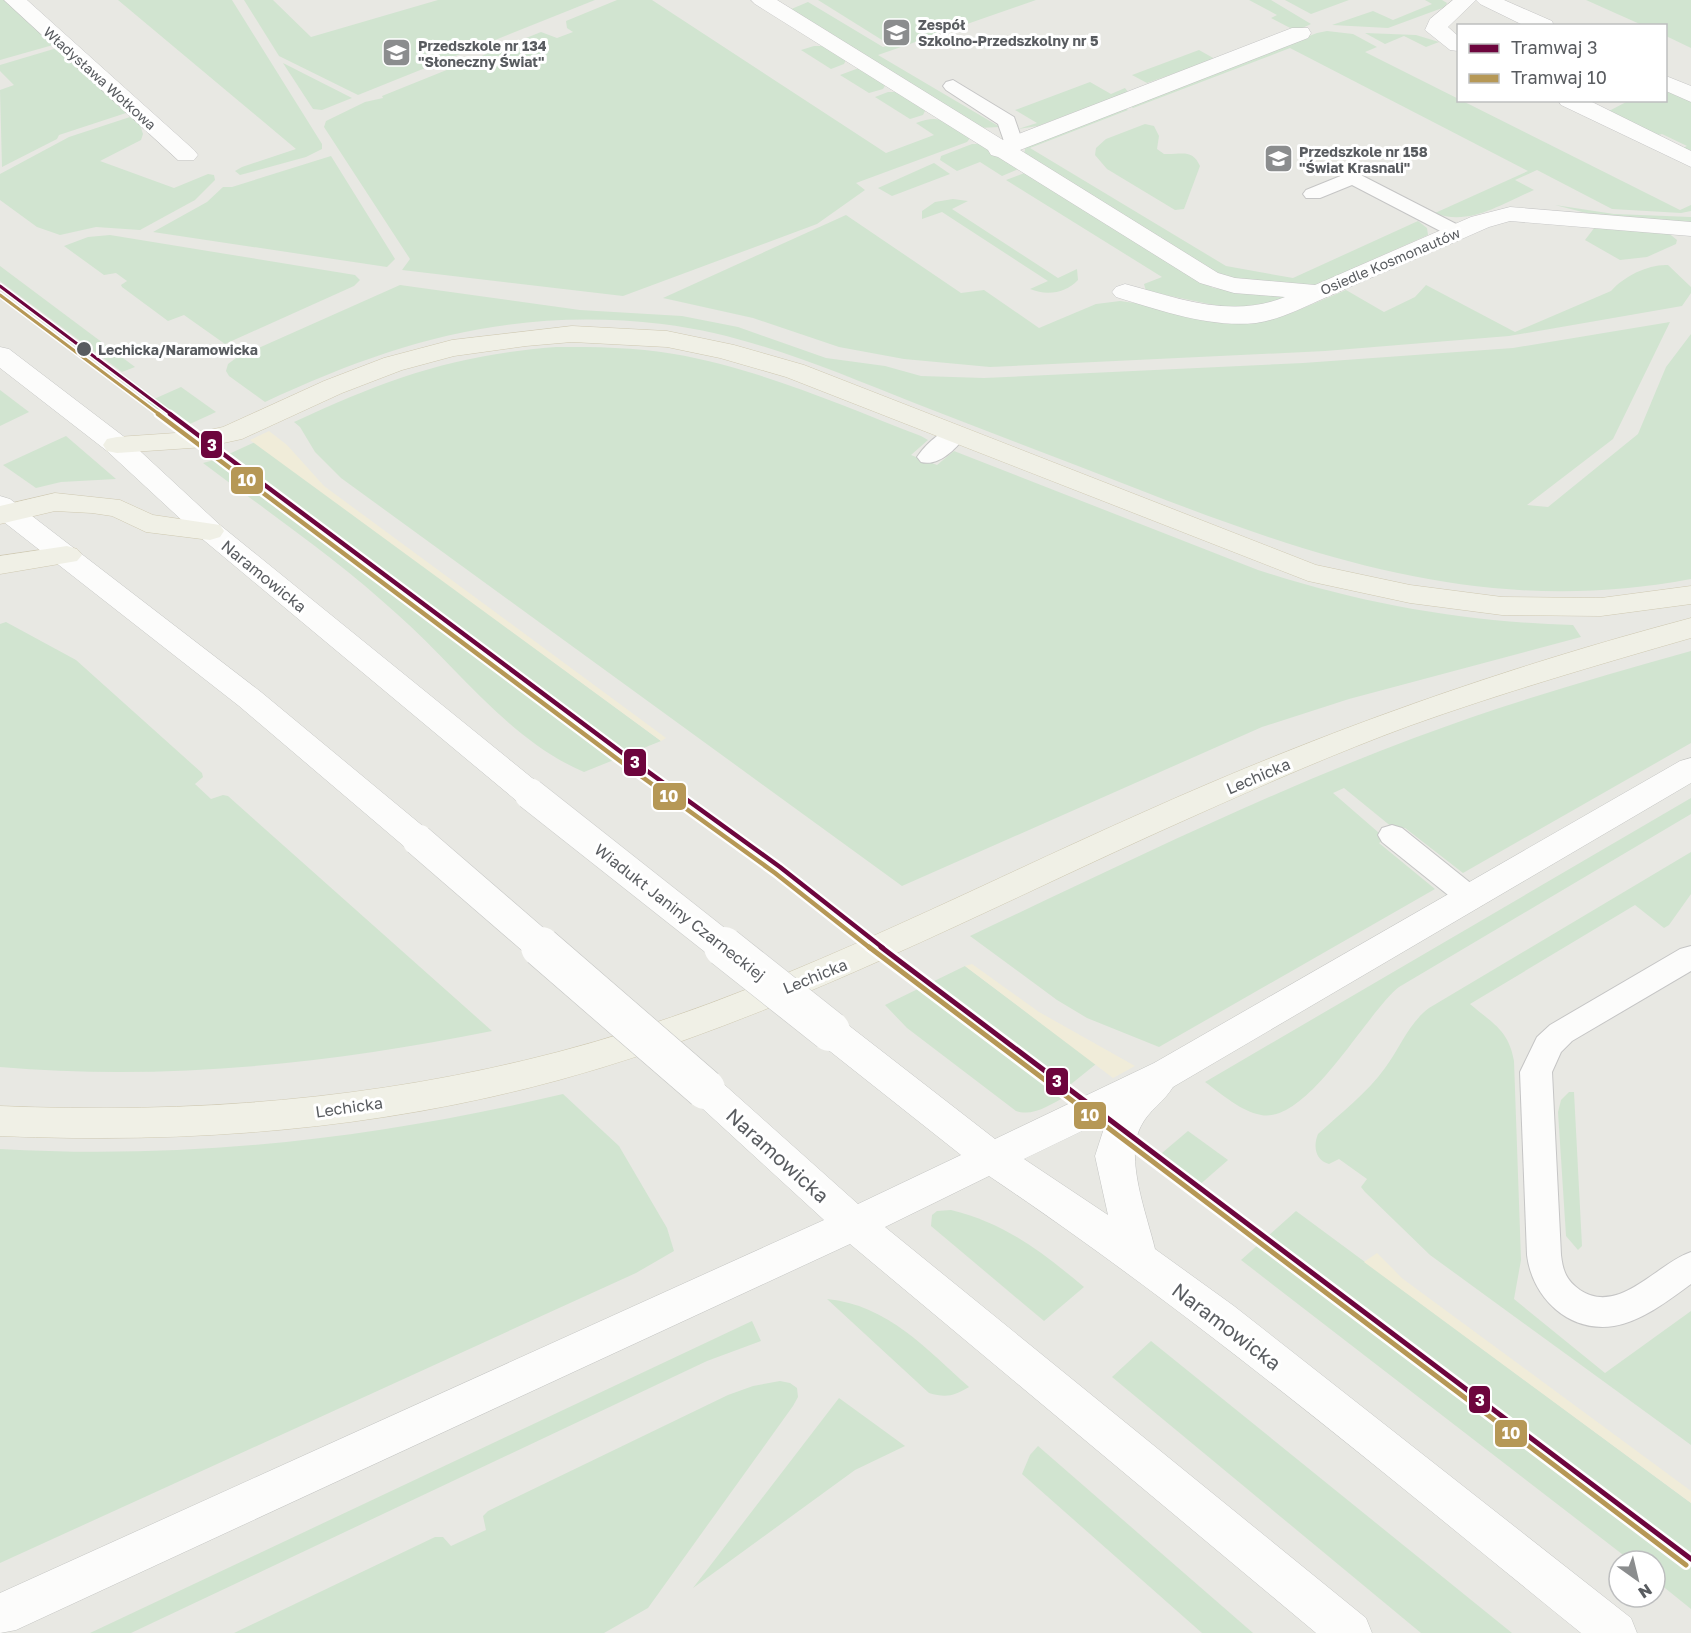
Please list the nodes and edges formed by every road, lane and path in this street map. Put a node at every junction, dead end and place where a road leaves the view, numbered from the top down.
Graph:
1 (15, 0) edge
2 (762, 0) edge
3 (1487, 0) edge
4 (1460, 2) edge
5 (1540, 24) edge
6 (1300, 33) dead end
7 (1457, 44) edge
8 (1667, 84) edge
9 (954, 86) dead end
10 (1691, 95) edge
11 (1573, 102) edge
12 (998, 144) junction
13 (186, 155) dead end
14 (1691, 160) edge
15 (1313, 195) dead end
16 (1691, 229) edge
17 (1456, 232) junction
18 (1125, 292) dead end
19 (1318, 293) junction
20 (0, 355) edge
21 (955, 434) junction
22 (117, 445) junction
23 (929, 457) dead end
24 (3, 510) edge
25 (210, 531) junction
26 (67, 555) junction
27 (0, 565) edge
28 (1691, 595) edge
29 (1691, 628) edge
30 (1691, 769) edge
31 (530, 794) joint
32 (1392, 835) dead end
33 (1468, 896) junction
34 (1691, 957) edge
35 (830, 1031) joint
36 (1167, 1073) junction
37 (0, 1121) edge
38 (992, 1158) junction
39 (854, 1224) junction
40 (1137, 1258) junction
41 (1691, 1266) edge
42 (0, 1615) edge
43 (1350, 1633) edge
44 (1615, 1633) edge

1 - 13 street, Władysława Wołkowa
2 - 12 street, Osiedle Kosmonautów
3 - 5 street
4 - 7 street
6 - 12 street
8 - 10 street
9 - 12 lane
11 - 14 street
12 - 19 street, Osiedle Kosmonautów
15 - 17 lane
16 - 17 street, Osiedle Kosmonautów
17 - 19 street, Osiedle Kosmonautów
18 - 19 street
20 - 22 street, Naramowicka
21 - 22 main road
21 - 23 lane
21 - 28 main road
22 - 25 street, Naramowicka
24 - 25 main road
24 - 26 street
25 - 31 street, Naramowicka
26 - 27 main road
26 - 39 street, Naramowicka, bridge
29 - 37 main road, Lechicka
30 - 33 street
31 - 35 street, Wiadukt Janiny Czarneckiej, bridge
32 - 33 lane
33 - 36 street
34 - 41 lane
35 - 38 street, Naramowicka
36 - 38 street
36 - 40 street
38 - 39 street
38 - 40 street, Naramowicka
39 - 42 street
39 - 43 street, Naramowicka
40 - 44 street, Naramowicka

